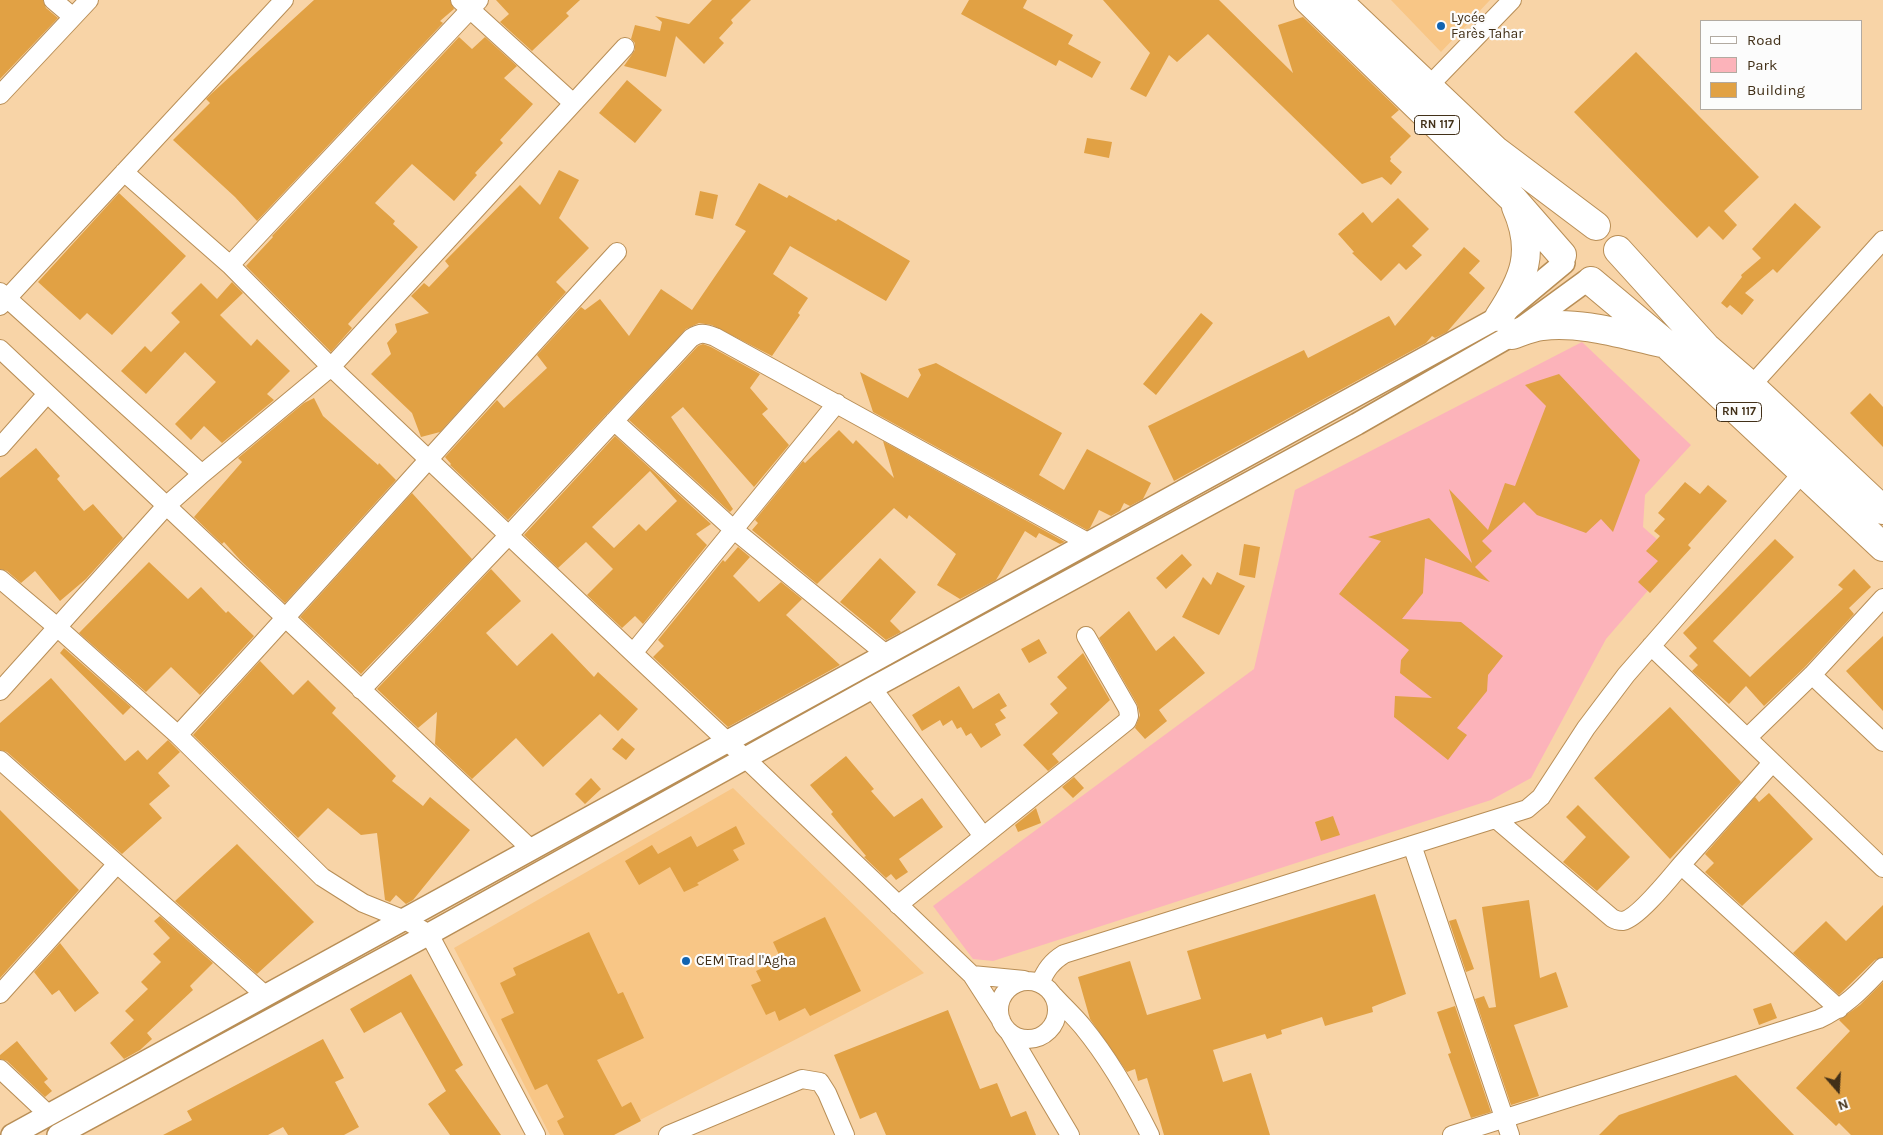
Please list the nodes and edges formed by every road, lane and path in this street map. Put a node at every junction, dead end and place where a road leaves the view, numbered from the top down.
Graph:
1 (53, 0) edge
2 (89, 0) edge
3 (284, 0) edge
4 (1308, 0) edge
5 (1337, 0) edge
6 (1512, 0) edge
7 (469, 3) edge
8 (73, 17) junction
9 (625, 47) dead end
10 (1421, 94) junction
11 (0, 95) edge
12 (573, 103) junction
13 (124, 172) junction
14 (1513, 199) junction
15 (1596, 226) junction
16 (1883, 240) edge
17 (1618, 250) junction
18 (617, 252) dead end
19 (1563, 259) junction
20 (230, 266) junction
21 (1589, 281) junction
22 (2, 299) edge
23 (1505, 326) junction
24 (1666, 343) junction
25 (0, 349) edge
26 (331, 367) junction
27 (1751, 386) junction
28 (47, 394) junction
29 (837, 403) junction
30 (614, 422) junction
31 (0, 447) edge
32 (428, 458) junction
33 (1804, 471) junction
34 (202, 474) junction
35 (166, 506) junction
36 (1869, 509) edge
37 (733, 529) junction
38 (508, 536) junction
39 (1089, 544) junction
40 (1883, 546) edge
41 (0, 579) edge
42 (1882, 599) edge
43 (286, 619) junction
44 (57, 627) junction
45 (1086, 636) dead end
46 (1651, 646) junction
47 (633, 653) junction
48 (886, 655) junction
49 (1812, 675) junction
50 (872, 688) junction
51 (361, 690) junction
52 (0, 691) edge
53 (178, 735) junction
54 (1747, 738) junction
55 (1883, 742) edge
56 (727, 743) junction
57 (745, 758) junction
58 (0, 760) edge
59 (1772, 762) junction
60 (1496, 819) junction
61 (982, 836) junction
62 (1412, 845) junction
63 (532, 850) junction
64 (117, 864) junction
65 (1681, 866) junction
66 (1883, 868) edge
67 (898, 905) junction
68 (405, 920) junction
69 (429, 934) junction
70 (1883, 967) edge
71 (972, 975) junction
72 (1035, 982) junction
73 (0, 994) edge
74 (266, 996) junction
75 (1054, 996) junction
76 (1839, 1008) junction
77 (1005, 1026) junction
78 (0, 1069) edge
79 (49, 1115) junction
80 (1508, 1127) edge
81 (696, 1130) edge
82 (12, 1135) edge
83 (58, 1135) edge
84 (536, 1135) edge
85 (668, 1135) edge
86 (845, 1135) edge
87 (1070, 1135) edge
88 (1150, 1135) edge
89 (1452, 1135) edge

1 - 8 street
2 - 8 street
3 - 13 street
4 - 10 main road, RN 117
5 - 10 main road, RN 117
6 - 10 street
7 - 12 street
7 - 20 street
8 - 11 street
9 - 12 street
10 - 14 main road, RN 117
10 - 15 main road, RN 117
12 - 26 street
13 - 20 street
13 - 22 street
14 - 19 main road, RN 117
14 - 23 main road
15 - 17 main road
15 - 19 main road
16 - 27 street
17 - 21 main road
17 - 27 main road, RN 117
18 - 32 street
19 - 21 main road
19 - 23 street
20 - 26 street
21 - 23 street
21 - 24 main road, RN 117
22 - 34 street
23 - 24 main road
23 - 39 street
23 - 50 street
24 - 33 main road, RN 117
25 - 28 street
26 - 32 street
26 - 34 street
27 - 36 main road, RN 117
28 - 31 street
28 - 35 street
29 - 30 street
29 - 37 street
29 - 39 street
30 - 37 street
30 - 38 street
32 - 38 street
32 - 43 street
33 - 36 main road, RN 117
33 - 46 street
34 - 35 street
35 - 43 street
35 - 44 street
36 - 40 main road, RN 117
37 - 47 street
37 - 48 street
38 - 47 street
38 - 51 street
39 - 48 street
41 - 44 street
42 - 49 street
43 - 51 street
43 - 53 street
44 - 52 street
44 - 53 street
45 - 61 street
46 - 54 street
46 - 60 street
47 - 56 street
48 - 56 street
49 - 54 street
49 - 55 street
50 - 57 street
50 - 61 street
51 - 63 street
53 - 68 street
54 - 59 street
56 - 57 street
56 - 63 street
57 - 67 street
57 - 69 street
58 - 64 street
59 - 65 street
59 - 66 street
60 - 62 street
60 - 65 street
61 - 67 street
62 - 72 street
62 - 80 street
63 - 68 street
64 - 73 street
64 - 74 street
65 - 76 street
67 - 71 street
68 - 69 street
68 - 74 street
69 - 83 street
69 - 84 street
70 - 76 street
71 - 72 street
71 - 77 street
72 - 75 street
72 - 77 street
74 - 79 street
75 - 77 street
75 - 88 street
76 - 80 street
77 - 87 street
78 - 79 street
79 - 82 street
80 - 89 street
81 - 85 street
81 - 86 street

